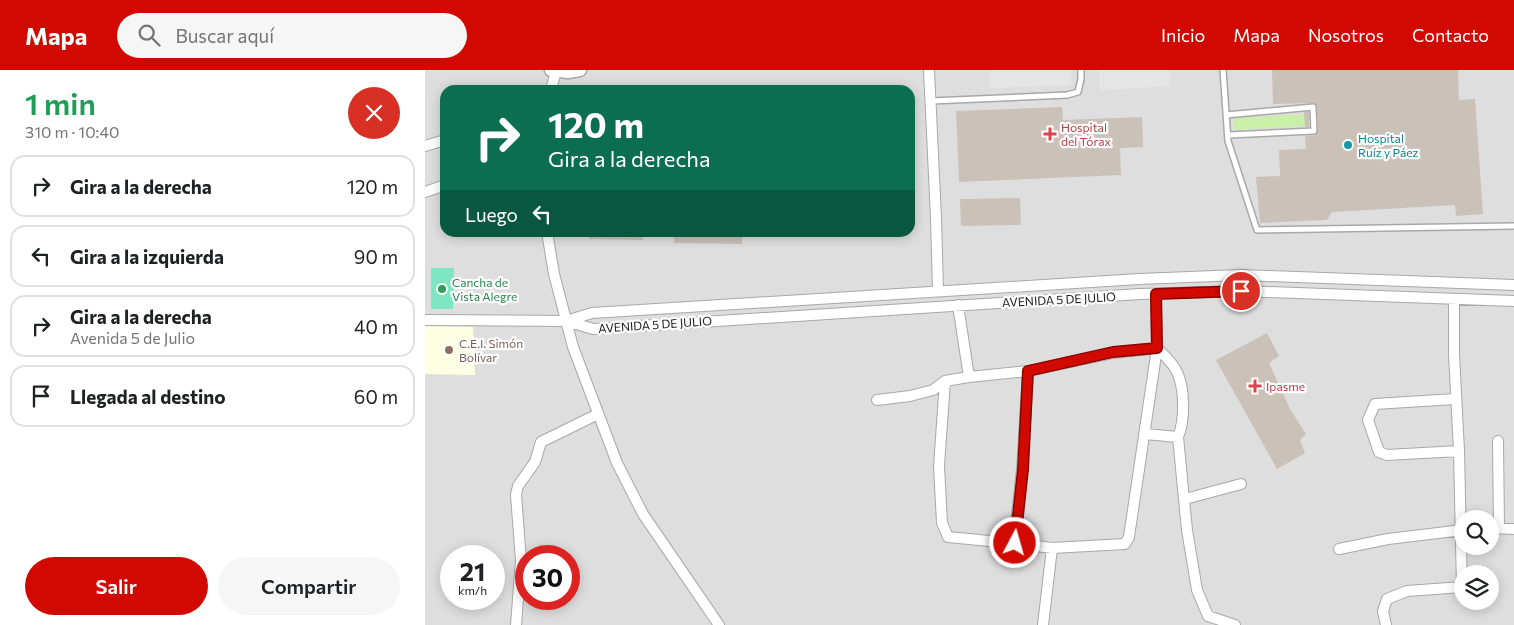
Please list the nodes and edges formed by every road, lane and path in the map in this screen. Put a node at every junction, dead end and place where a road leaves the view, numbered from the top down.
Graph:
1 (580, 70) edge
2 (929, 70) edge
3 (1081, 70) edge
4 (1223, 70) edge
5 (553, 71) edge
6 (552, 85) edge
7 (930, 101) junction
8 (1226, 115) junction
9 (1228, 135) junction
10 (440, 142) edge
11 (425, 146) edge
12 (440, 187) edge
13 (425, 192) edge
14 (1514, 226) edge
15 (548, 237) edge
16 (1514, 285) edge
17 (938, 290) junction
18 (1156, 294) junction
19 (1454, 299) junction
20 (1514, 301) edge
21 (958, 305) junction
22 (425, 320) edge
23 (566, 321) junction
24 (1157, 348) junction
25 (1028, 371) junction
26 (969, 377) junction
27 (945, 381) junction
28 (1455, 399) junction
29 (877, 400) dead end
30 (598, 414) junction
31 (1145, 434) junction
32 (1178, 437) junction
33 (1498, 441) dead end
34 (1459, 451) junction
35 (1241, 484) dead end
36 (1185, 499) junction
37 (1461, 510) edge
38 (1496, 510) edge
39 (1499, 528) edge
40 (1514, 529) edge
41 (1454, 531) edge
42 (1015, 543) junction
43 (1052, 548) junction
44 (1339, 550) dead end
45 (1462, 555) edge
46 (716, 624) edge
47 (516, 625) edge
48 (1043, 625) edge
49 (1235, 625) edge
50 (1386, 625) edge

1 - 5 street
2 - 7 street
3 - 7 lane
4 - 8 lane
5 - 6 street
7 - 17 street
8 - 9 lane
8 - 9 lane
9 - 14 lane
10 - 11 street
12 - 13 street
15 - 23 street
16 - 17 street, AVENIDA 5 DE JULIO
17 - 23 street, AVENIDA 5 DE JULIO
18 - 19 street, AVENIDA 5 DE JULIO
18 - 21 street, AVENIDA 5 DE JULIO
18 - 24 street
19 - 20 street, AVENIDA 5 DE JULIO
19 - 28 street
21 - 23 street, AVENIDA 5 DE JULIO
21 - 26 street
22 - 23 street
23 - 30 street
24 - 25 street
24 - 31 street
24 - 32 street
25 - 26 street
25 - 42 street
26 - 27 street
27 - 29 street
27 - 42 street
28 - 34 street
28 - 34 street
30 - 46 street
30 - 47 street
31 - 32 street
31 - 43 street
32 - 36 street
33 - 38 street
34 - 37 street
35 - 36 street
36 - 49 street
39 - 40 street
41 - 44 street
42 - 43 street
43 - 48 street
45 - 50 street

